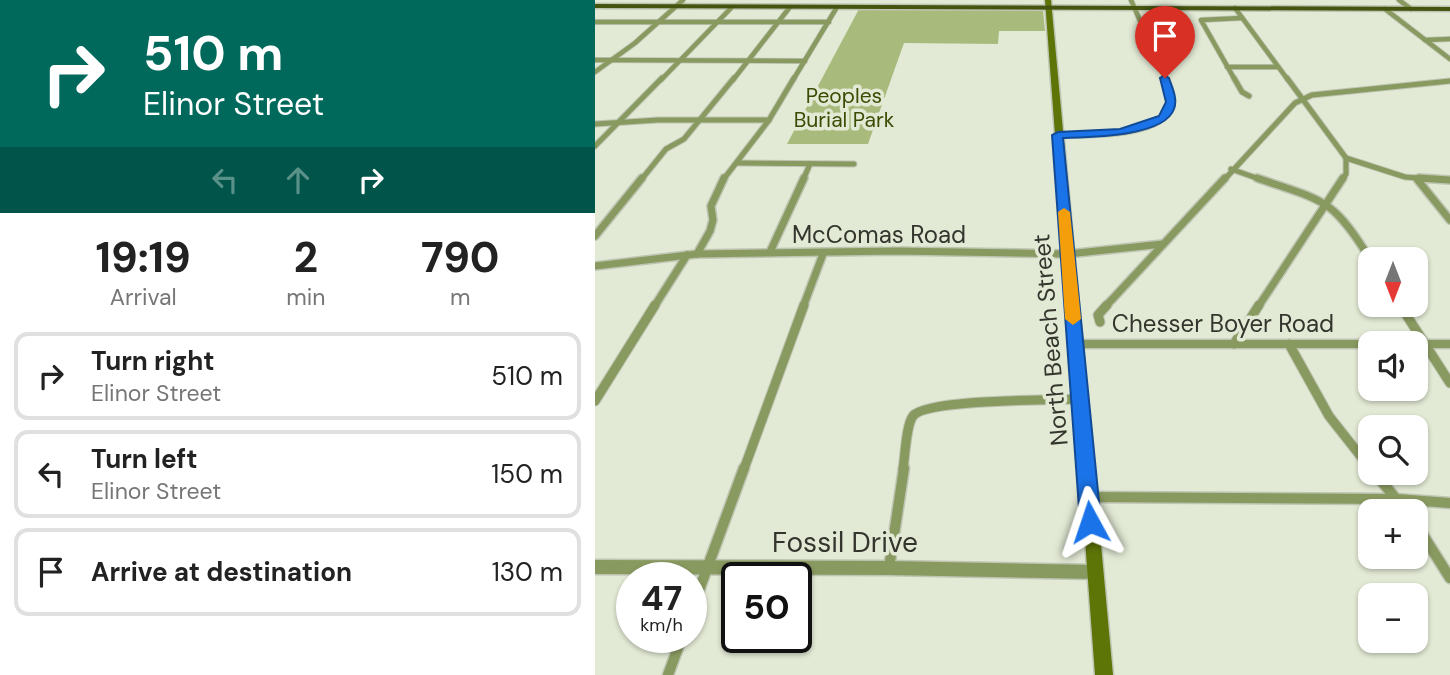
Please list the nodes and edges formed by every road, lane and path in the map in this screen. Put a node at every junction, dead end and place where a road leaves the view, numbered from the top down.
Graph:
1 (621, 0) edge
2 (683, 0) edge
3 (783, 0) edge
4 (1048, 0) edge
5 (1131, 0) edge
6 (1399, 0) edge
7 (595, 6) edge
8 (612, 6) junction
9 (675, 7) junction
10 (731, 7) junction
11 (777, 7) junction
12 (790, 7) junction
13 (837, 7) junction
14 (1049, 8) junction
15 (1135, 8) junction
16 (1235, 8) junction
17 (1385, 9) junction
18 (1411, 9) junction
19 (1450, 9) edge
20 (1242, 18) junction
21 (595, 22) edge
22 (659, 22) junction
23 (717, 22) junction
24 (777, 22) junction
25 (829, 22) junction
26 (1450, 39) edge
27 (1425, 40) junction
28 (1450, 59) edge
29 (595, 60) edge
30 (613, 60) junction
31 (678, 61) junction
32 (747, 61) junction
33 (806, 61) junction
34 (1227, 67) junction
35 (1278, 67) junction
36 (595, 72) edge
37 (1450, 81) edge
38 (1249, 96) dead end
39 (1302, 99) junction
40 (1290, 106) junction
41 (1310, 109) junction
42 (701, 120) junction
43 (769, 120) junction
44 (618, 123) junction
45 (595, 124) edge
46 (1058, 135) junction
47 (595, 146) edge
48 (1346, 158) junction
49 (738, 163) junction
50 (810, 164) junction
51 (854, 164) dead end
52 (1231, 169) junction
53 (1416, 179) junction
54 (1450, 180) edge
55 (1326, 202) junction
56 (1450, 220) edge
57 (595, 236) edge
58 (1163, 244) junction
59 (1362, 247) edge
60 (770, 252) junction
61 (697, 254) junction
62 (823, 254) junction
63 (1068, 254) junction
64 (687, 256) junction
65 (595, 267) edge
66 (1100, 322) dead end
67 (1075, 344) junction
68 (1234, 344) junction
69 (1289, 344) junction
70 (1358, 344) edge
71 (1428, 344) edge
72 (1450, 344) edge
73 (1428, 354) edge
74 (1450, 383) edge
75 (1080, 398) junction
76 (595, 401) edge
77 (1358, 453) edge
78 (1385, 485) edge
79 (1088, 497) junction
80 (1397, 499) joint
81 (1428, 501) edge
82 (1450, 503) edge
83 (1428, 543) edge
84 (595, 567) edge
85 (708, 567) junction
86 (889, 568) junction
87 (1095, 572) junction
88 (1450, 578) edge
89 (676, 653) edge
90 (668, 675) edge
91 (1104, 675) edge

1 - 8 street
2 - 9 street
3 - 11 street
4 - 14 main road, North Beach Street
5 - 15 street
6 - 18 street
7 - 8 main road
8 - 9 main road
9 - 10 main road
9 - 22 street
10 - 11 main road
10 - 23 street
11 - 12 main road
12 - 13 main road
12 - 24 street
13 - 14 main road
13 - 25 street
14 - 15 main road
14 - 46 main road, North Beach Street
15 - 16 main road
15 - 46 street
16 - 17 main road
16 - 20 street
17 - 18 main road
17 - 27 street
18 - 19 main road
20 - 34 street
20 - 35 street
21 - 22 street
22 - 23 street
22 - 30 street
23 - 24 street
23 - 31 street
24 - 25 street
24 - 32 street
25 - 33 street
26 - 27 street
27 - 28 street
29 - 30 street
30 - 31 street
30 - 36 street
31 - 32 street
31 - 44 street
32 - 33 street
32 - 42 street
33 - 43 street
34 - 35 street
34 - 38 street
35 - 39 street
37 - 39 street
39 - 40 street
39 - 41 street
40 - 41 street
40 - 52 street
41 - 48 street
42 - 43 street
42 - 44 street
42 - 57 street
43 - 49 street
44 - 45 street
44 - 47 street
46 - 63 main road, North Beach Street
48 - 53 street
48 - 55 street
49 - 50 street
49 - 61 street
50 - 51 street
50 - 60 street
52 - 55 street
52 - 58 street
53 - 54 street
53 - 56 street
55 - 59 street
55 - 68 street
58 - 63 street, McComas Road
58 - 66 street
60 - 61 street, McComas Road
60 - 62 street, McComas Road
61 - 64 street, McComas Road
62 - 63 street, McComas Road
62 - 85 street
63 - 67 main road, North Beach Street
64 - 65 street, McComas Road
64 - 76 street
67 - 68 street, Chesser Boyer Road
67 - 75 main road, North Beach Street
68 - 69 street, Chesser Boyer Road
69 - 70 street, Chesser Boyer Road
69 - 77 street
71 - 72 street
73 - 74 street
75 - 79 main road, North Beach Street
75 - 86 street
78 - 80 street
79 - 80 street
79 - 87 main road, North Beach Street
81 - 82 street
83 - 88 street
84 - 85 street, Fossil Drive
85 - 86 street, Fossil Drive
86 - 87 street, Fossil Drive
87 - 91 main road, North Beach Street
89 - 90 street

